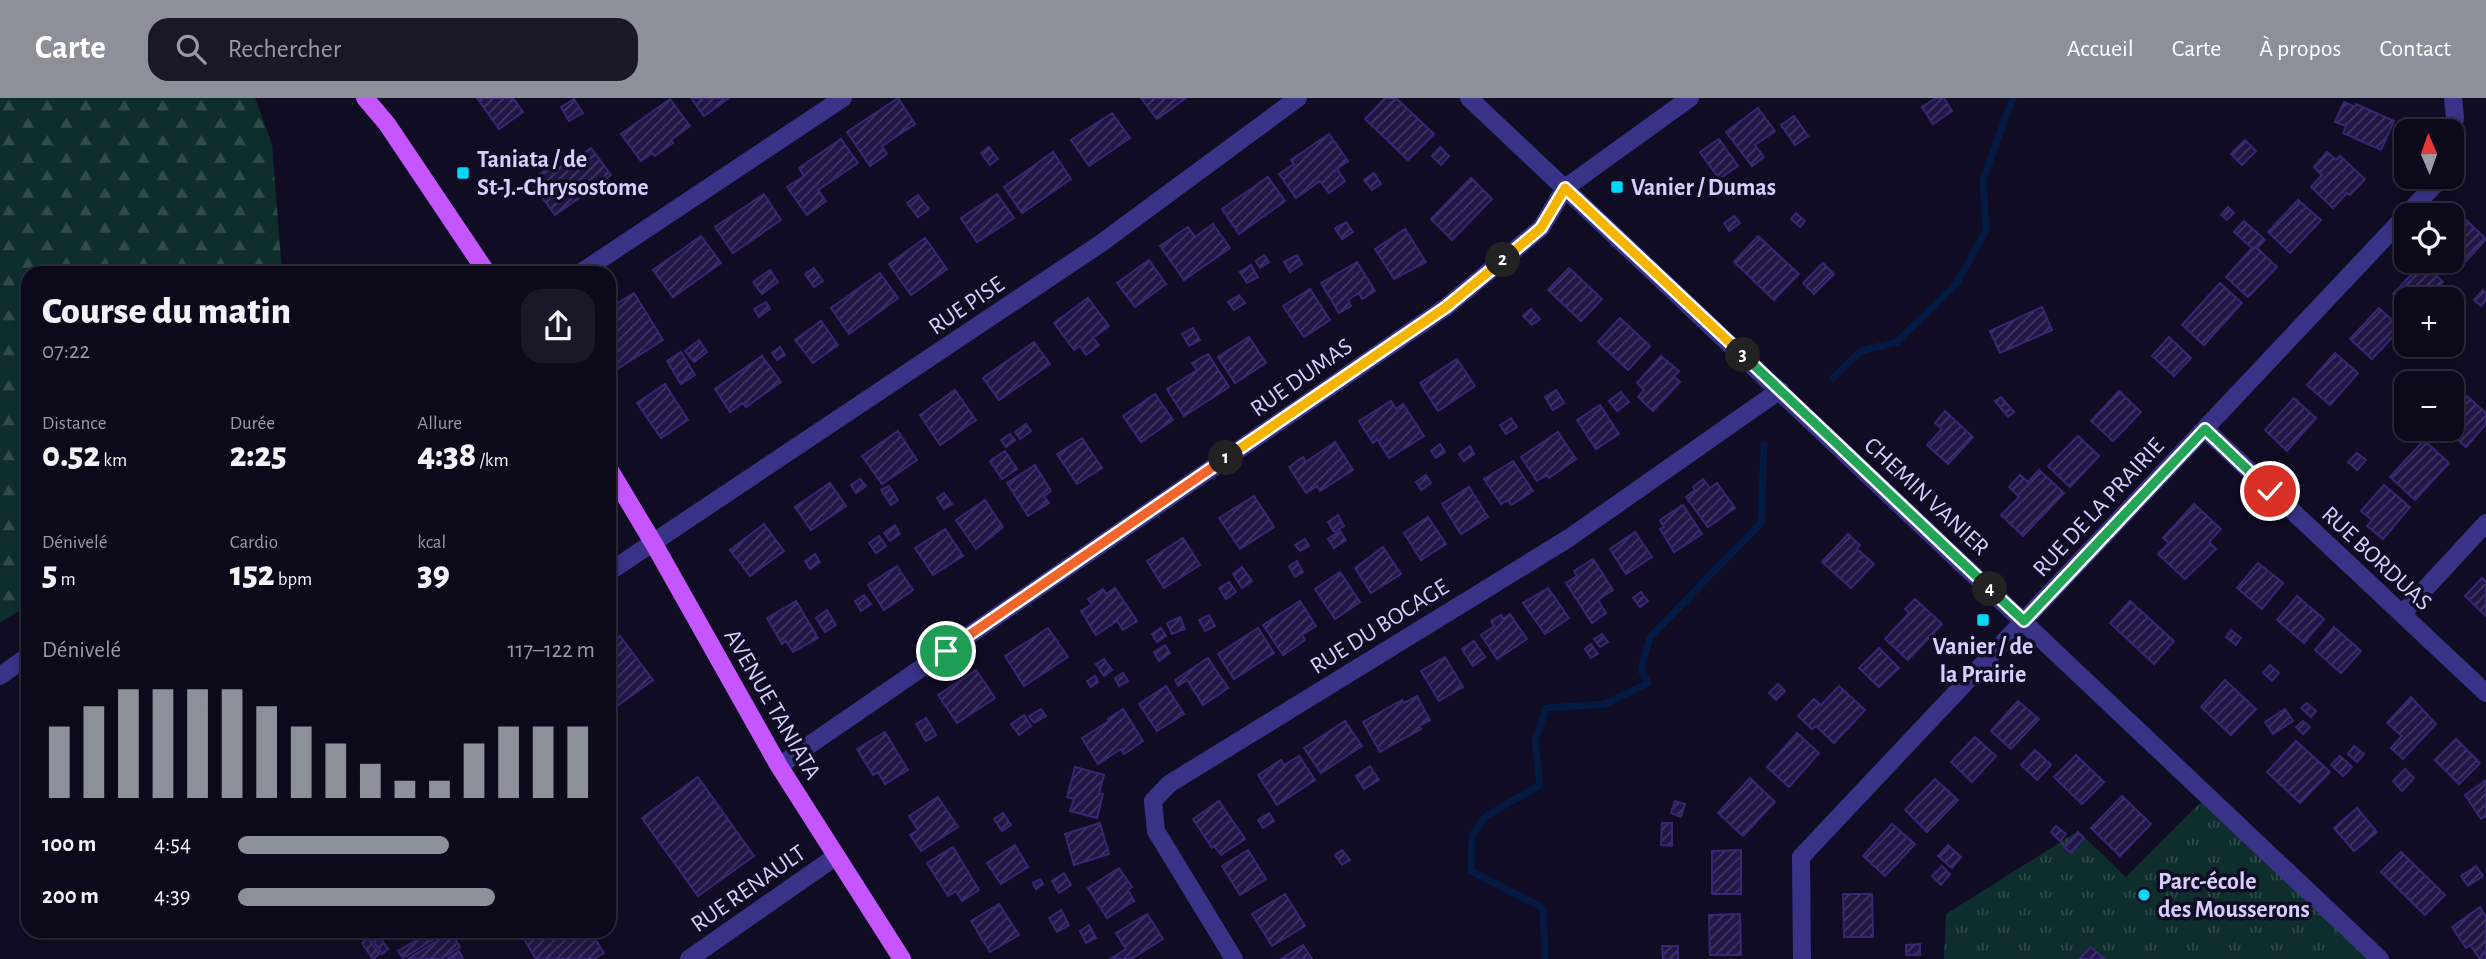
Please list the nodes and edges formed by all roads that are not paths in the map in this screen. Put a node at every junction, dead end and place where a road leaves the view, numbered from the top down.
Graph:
1 (365, 98) edge
2 (843, 98) edge
3 (1298, 98) edge
4 (1469, 98) edge
5 (1690, 98) edge
6 (2453, 98) edge
7 (2455, 119) edge
8 (1565, 188) junction
9 (2431, 189) edge
10 (482, 266) edge
11 (591, 266) edge
12 (1780, 390) junction
13 (2205, 429) junction
14 (616, 481) edge
15 (2486, 523) edge
16 (654, 544) junction
17 (616, 568) edge
18 (2402, 614) junction
19 (2024, 621) junction
20 (21, 661) edge
21 (0, 676) edge
22 (2486, 693) edge
23 (779, 766) junction
24 (835, 857) junction
25 (689, 959) edge
26 (901, 959) edge
27 (1234, 959) edge
28 (1802, 959) edge
29 (2380, 959) edge

1 - 10 main road
2 - 11 street
3 - 16 street, RUE PISE
4 - 8 street, CHEMIN VANIER
5 - 8 street, RUE DUMAS
6 - 7 street
8 - 12 street, CHEMIN VANIER
8 - 23 street, RUE DUMAS
9 - 13 street, RUE DE LA PRAIRIE
12 - 19 street, CHEMIN VANIER
12 - 27 street, RUE DU BOCAGE
13 - 18 street, RUE BORDUAS
13 - 19 street, RUE DE LA PRAIRIE
14 - 16 main road, AVENUE TANIATA
15 - 18 street
16 - 17 street, RUE PISE
16 - 23 main road, AVENUE TANIATA
18 - 22 street, RUE BORDUAS
19 - 28 street, RUE DE LA PRAIRIE
19 - 29 street, CHEMIN VANIER
20 - 21 street
23 - 24 main road, AVENUE TANIATA
24 - 25 street, RUE RENAULT
24 - 26 main road, AVENUE TANIATA

